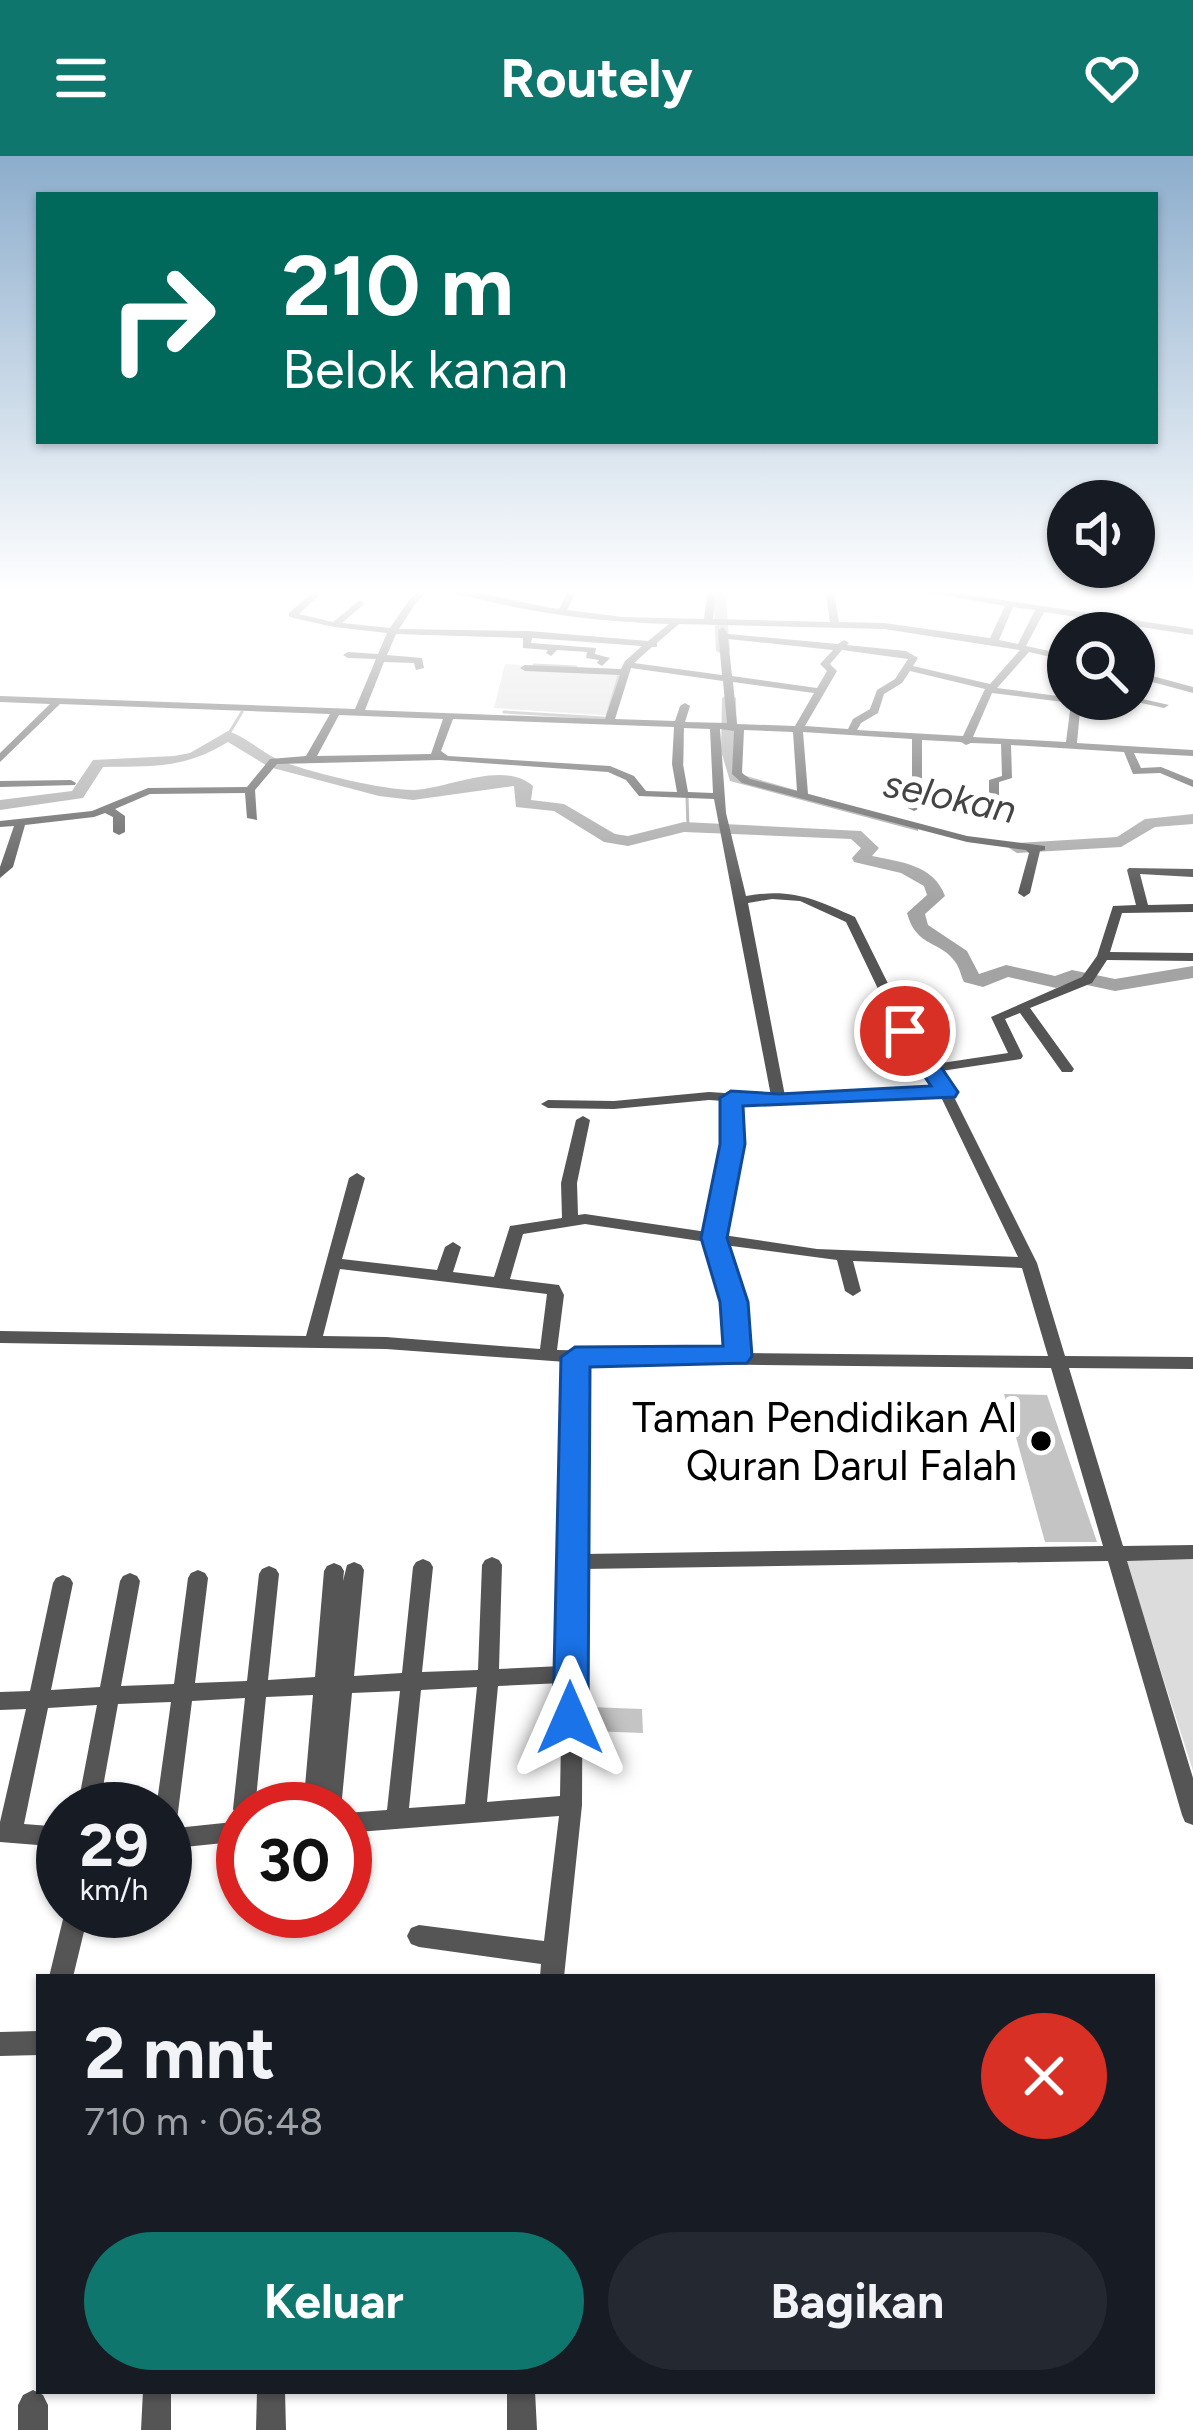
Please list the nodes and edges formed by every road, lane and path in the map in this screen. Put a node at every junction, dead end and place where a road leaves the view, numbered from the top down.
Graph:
1 (367, 694) edge
2 (616, 694) edge
3 (726, 694) edge
4 (815, 694) edge
5 (879, 694) edge
6 (987, 694) edge
7 (0, 699) edge
8 (57, 702) junction
9 (685, 706) dead end
10 (336, 712) junction
11 (358, 713) junction
12 (449, 717) junction
13 (1074, 720) edge
14 (609, 721) junction
15 (678, 726) junction
16 (728, 728) junction
17 (798, 729) junction
18 (851, 732) junction
19 (916, 737) junction
20 (967, 742) junction
21 (1006, 744) junction
22 (1071, 747) junction
23 (1128, 750) junction
24 (1151, 751) junction
25 (1193, 753) edge
26 (440, 758) junction
27 (0, 759) edge
28 (310, 759) junction
29 (1193, 768) edge
30 (1161, 770) junction
31 (71, 783) dead end
32 (0, 784) edge
33 (1193, 784) edge
34 (250, 790) junction
35 (687, 796) junction
36 (719, 796) junction
37 (803, 798) junction
38 (994, 802) dead end
39 (914, 808) dead end
40 (106, 809) junction
41 (253, 818) dead end
42 (0, 824) edge
43 (20, 824) junction
44 (119, 832) dead end
45 (1193, 873) edge
46 (0, 874) edge
47 (1024, 892) dead end
48 (742, 901) junction
49 (1143, 908) junction
50 (1193, 908) edge
51 (1103, 956) junction
52 (1193, 957) edge
53 (1023, 1008) junction
54 (934, 1068) junction
55 (1067, 1069) dead end
56 (946, 1092) junction
57 (731, 1098) junction
58 (779, 1101) junction
59 (548, 1103) dead end
60 (583, 1120) dead end
61 (357, 1178) dead end
62 (570, 1220) junction
63 (714, 1238) junction
64 (453, 1247) dead end
65 (844, 1256) junction
66 (333, 1263) junction
67 (1029, 1263) junction
68 (444, 1275) junction
69 (501, 1282) junction
70 (853, 1292) dead end
71 (0, 1337) edge
72 (313, 1341) junction
73 (548, 1355) junction
74 (737, 1356) junction
75 (575, 1357) junction
76 (1193, 1363) edge
77 (1057, 1364) junction
78 (1193, 1552) edge
79 (1112, 1555) junction
80 (572, 1562) junction
81 (492, 1565) dead end
82 (423, 1567) dead end
83 (344, 1571) dead end
84 (269, 1574) dead end
85 (198, 1578) dead end
86 (130, 1581) dead end
87 (63, 1583) dead end
88 (570, 1674) junction
89 (488, 1678) junction
90 (415, 1682) junction
91 (333, 1685) junction
92 (255, 1690) junction
93 (182, 1693) junction
94 (109, 1697) junction
95 (39, 1699) junction
96 (0, 1701) edge
97 (93, 1782) edge
98 (171, 1782) edge
99 (246, 1782) edge
100 (318, 1782) edge
101 (331, 1782) edge
102 (572, 1805) junction
103 (475, 1812) junction
104 (1193, 1815) edge
105 (397, 1817) junction
106 (372, 1819) edge
107 (5, 1832) edge
108 (36, 1835) edge
109 (419, 1936) dead end
110 (70, 1938) edge
111 (553, 1965) edge
112 (62, 1974) edge
113 (0, 2044) edge
114 (36, 2044) edge
115 (157, 2394) edge
116 (271, 2394) edge
117 (521, 2394) edge
118 (156, 2430) edge
119 (271, 2430) edge
120 (522, 2430) edge

1 - 11 street
2 - 14 street
3 - 16 street
4 - 17 street
5 - 18 street
6 - 20 street
7 - 8 street
8 - 10 street
8 - 27 street
9 - 15 street
10 - 11 street
10 - 28 street
11 - 12 street
12 - 14 street
12 - 26 street
13 - 22 street
14 - 15 street
15 - 16 street
15 - 35 street
16 - 17 street
16 - 36 street
16 - 37 street
17 - 18 street
17 - 37 street
18 - 19 street
19 - 20 street
19 - 39 street
20 - 21 street
21 - 22 street
21 - 38 street
22 - 23 street
23 - 24 street
23 - 30 street
24 - 25 street
24 - 30 street
26 - 28 street
26 - 35 street
28 - 34 street
29 - 30 street
30 - 33 street
31 - 32 street
34 - 40 street
34 - 41 street
35 - 36 street
36 - 48 street
37 - 47 street
40 - 43 street
40 - 44 street
42 - 43 street
43 - 46 street
45 - 49 street
48 - 54 street
48 - 58 street
49 - 50 street
49 - 51 street
51 - 52 street
51 - 53 street
53 - 54 street
53 - 55 street
54 - 56 street
56 - 58 street
56 - 67 street
57 - 58 street
57 - 59 street
57 - 63 street
60 - 62 street
61 - 66 street
62 - 63 street
62 - 69 street
63 - 65 street
63 - 74 street
64 - 68 street
65 - 67 street
65 - 70 street
66 - 68 street
66 - 72 street
67 - 77 street
68 - 69 street
69 - 73 street
71 - 72 street
72 - 73 street
73 - 75 street
74 - 75 street
74 - 77 street
75 - 80 street
76 - 77 street
77 - 79 street
78 - 79 street
79 - 80 street
79 - 104 street
80 - 88 street
81 - 89 street
82 - 90 street
83 - 91 street
84 - 92 street
85 - 93 street
86 - 94 street
87 - 95 street
88 - 89 street
88 - 102 street
89 - 90 street
89 - 103 street
90 - 91 street
90 - 105 street
91 - 92 street
91 - 100 street
91 - 101 street
92 - 93 street
92 - 99 street
93 - 94 street
93 - 98 street
94 - 95 street
94 - 97 street
95 - 96 street
95 - 107 street
102 - 103 street
102 - 111 street
103 - 105 street
105 - 106 street
107 - 108 street
109 - 111 street
110 - 112 street
113 - 114 street
115 - 118 street
116 - 119 street
117 - 120 street

